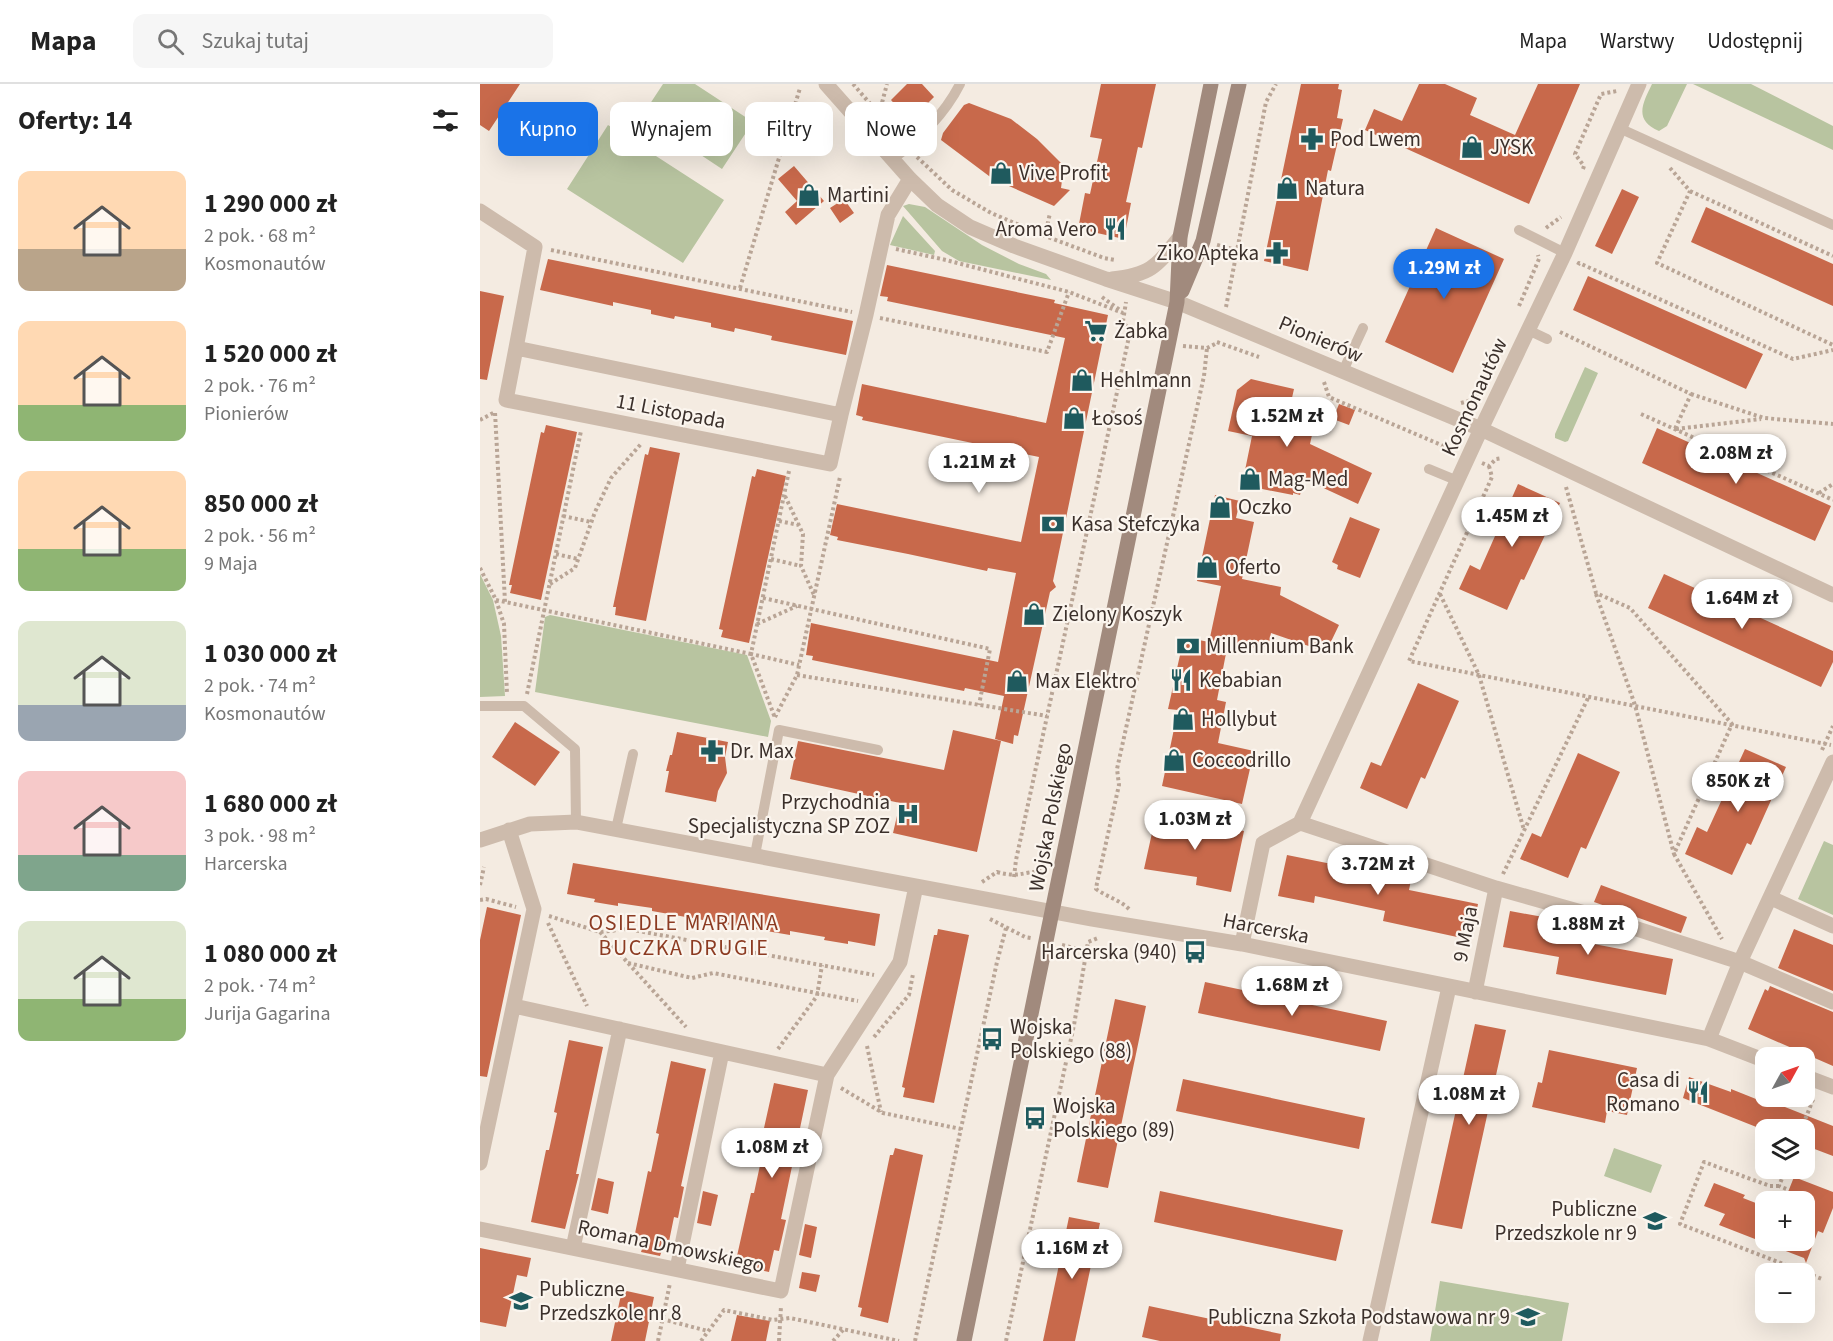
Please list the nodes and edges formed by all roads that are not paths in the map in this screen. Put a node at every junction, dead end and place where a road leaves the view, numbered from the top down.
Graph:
1 (826, 84) edge
2 (960, 84) edge
3 (1211, 84) edge
4 (1239, 84) edge
5 (1639, 84) edge
6 (1619, 128) junction
7 (892, 159) junction
8 (910, 179) junction
9 (480, 211) edge
10 (1833, 225) edge
11 (1519, 230) dead end
12 (1180, 237) junction
13 (1565, 253) junction
14 (1106, 279) junction
15 (1177, 302) junction
16 (1363, 328) dead end
17 (1528, 330) junction
18 (1547, 339) dead end
19 (516, 348) junction
20 (1343, 371) junction
21 (841, 415) junction
22 (1481, 429) junction
23 (1429, 469) dead end
24 (1458, 481) junction
25 (1833, 595) edge
26 (480, 706) edge
27 (878, 750) dead end
28 (633, 754) dead end
29 (1833, 762) edge
30 (576, 822) junction
31 (1300, 823) junction
32 (508, 830) junction
33 (616, 830) junction
34 (480, 840) edge
35 (754, 855) junction
36 (916, 886) junction
37 (1496, 888) junction
38 (1771, 898) junction
39 (1052, 911) junction
40 (1833, 926) edge
41 (1242, 944) junction
42 (1740, 963) junction
43 (1449, 987) junction
44 (1475, 992) junction
45 (1833, 1002) edge
46 (514, 1006) junction
47 (620, 1029) junction
48 (1709, 1039) junction
49 (722, 1052) junction
50 (1755, 1057) edge
51 (827, 1077) junction
52 (480, 1163) edge
53 (480, 1229) edge
54 (573, 1248) junction
55 (675, 1269) junction
56 (964, 1341) edge
57 (1370, 1341) edge

1 - 7 street, Pionierów
2 - 7 lane
3 - 12 street, Wojska Polskiego
4 - 15 street, Wojska Polskiego
5 - 6 street, Kosmonautów
6 - 10 lane
6 - 13 street, Kosmonautów
7 - 8 street, Pionierów
8 - 14 street, Pionierów
8 - 21 street, 11 Listopada
9 - 19 street, 11 Listopada
11 - 13 lane
12 - 14 street, Wojska Polskiego
12 - 15 street, Wojska Polskiego
13 - 17 street, Kosmonautów
14 - 15 street, Pionierów
15 - 20 street, Pionierów
15 - 39 street, Wojska Polskiego
16 - 20 lane
17 - 18 lane
17 - 22 street, Kosmonautów
19 - 21 street, 11 Listopada
19 - 21 street, 11 Listopada
20 - 22 street, Pionierów
22 - 24 street, Kosmonautów
22 - 25 street, Pionierów
23 - 24 lane
24 - 31 street, Kosmonautów
26 - 30 lane
27 - 35 lane
28 - 33 lane
29 - 38 street
30 - 32 street, Harcerska
30 - 33 street, Harcerska
31 - 37 street
31 - 41 street
32 - 34 street, Harcerska
32 - 46 street
33 - 35 street, Harcerska
35 - 36 street, Harcerska
36 - 39 street, Harcerska
36 - 51 street, Romana Dmowskiego
37 - 42 street, 9 Maja
37 - 44 street, 9 Maja
38 - 40 street
38 - 42 street
39 - 41 street, Harcerska
39 - 56 street, Wojska Polskiego
41 - 43 street, Harcerska
42 - 45 street, 9 Maja
42 - 48 street
43 - 44 street, Harcerska
43 - 57 street
44 - 48 street, Harcerska
46 - 47 street
46 - 52 street
47 - 49 street
47 - 54 street
48 - 50 street, Harcerska
49 - 51 street
49 - 55 street
51 - 55 street, Romana Dmowskiego
53 - 54 street, Romana Dmowskiego
54 - 55 street, Romana Dmowskiego

